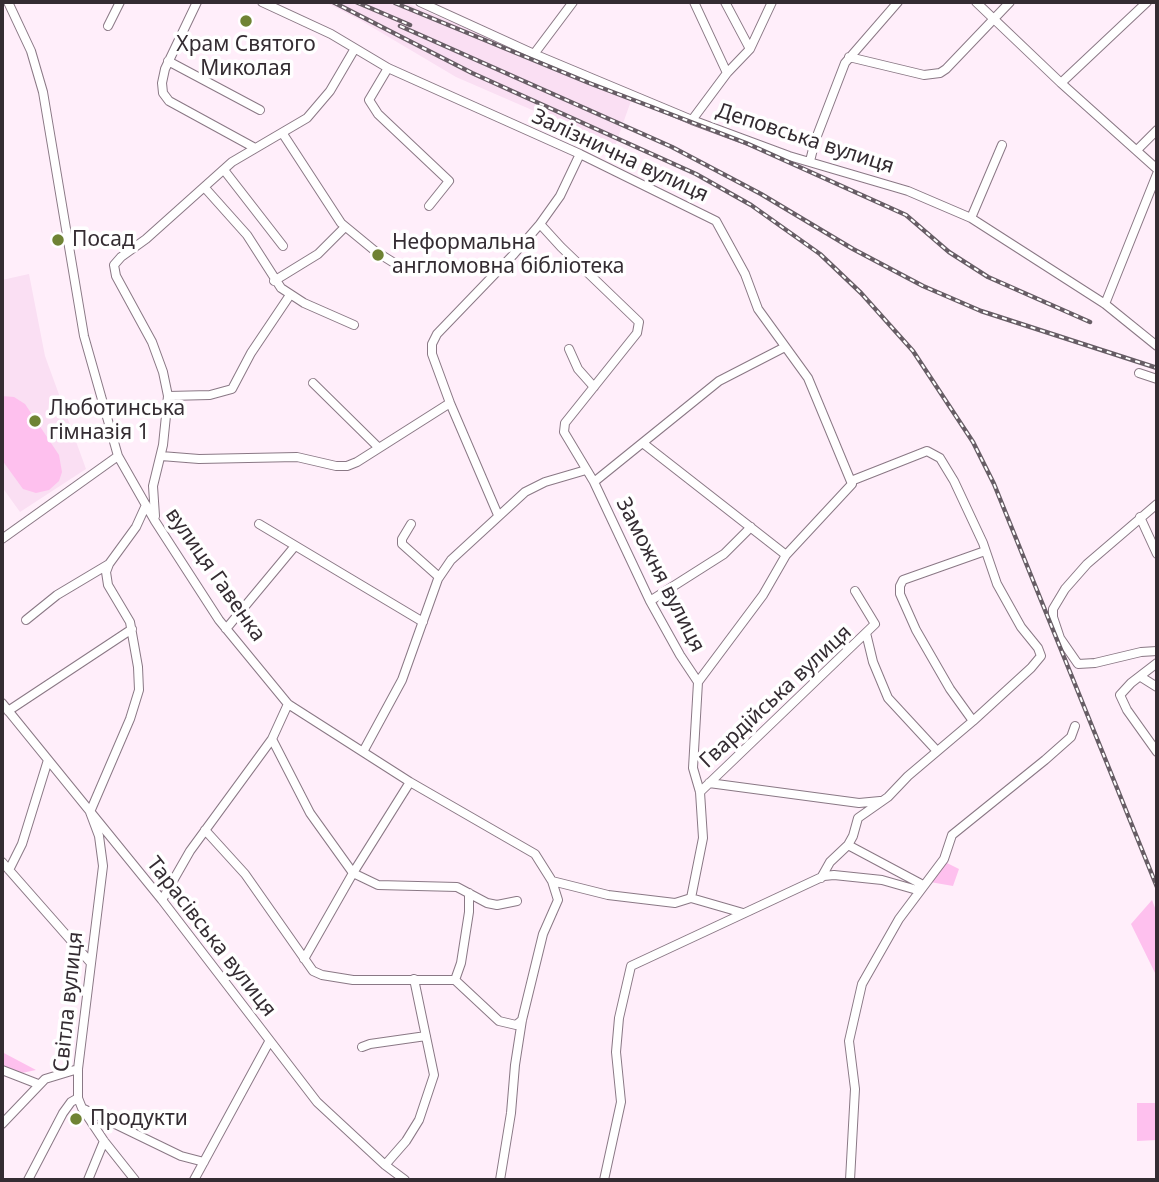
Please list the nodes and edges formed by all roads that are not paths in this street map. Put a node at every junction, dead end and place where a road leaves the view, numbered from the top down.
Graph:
1 (8, 2) edge
2 (120, 2) edge
3 (197, 2) edge
4 (262, 2) edge
5 (420, 2) edge
6 (573, 2) edge
7 (694, 2) edge
8 (725, 2) edge
9 (772, 2) edge
10 (898, 2) edge
11 (976, 2) edge
12 (1010, 2) edge
13 (1147, 2) edge
14 (994, 19) junction
15 (108, 26) dead end
16 (354, 50) junction
17 (750, 50) junction
18 (534, 54) junction
19 (849, 57) junction
20 (168, 61) junction
21 (388, 68) junction
22 (727, 74) junction
23 (1061, 83) junction
24 (260, 110) dead end
25 (692, 120) junction
26 (1157, 130) edge
27 (283, 134) junction
28 (1002, 145) dead end
29 (255, 148) junction
30 (1137, 150) junction
31 (580, 154) junction
32 (810, 161) junction
33 (224, 170) junction
34 (1157, 172) edge
35 (205, 188) junction
36 (429, 206) dead end
37 (971, 218) junction
38 (540, 224) junction
39 (345, 227) junction
40 (283, 246) dead end
41 (399, 265) dead end
42 (275, 282) junction
43 (290, 295) junction
44 (1105, 304) junction
45 (354, 325) dead end
46 (1157, 346) edge
47 (785, 347) junction
48 (569, 349) dead end
49 (1139, 373) dead end
50 (1157, 379) edge
51 (313, 383) dead end
52 (594, 387) junction
53 (168, 396) junction
54 (450, 403) junction
55 (644, 444) junction
56 (379, 448) junction
57 (118, 456) junction
58 (161, 456) junction
59 (586, 470) junction
60 (851, 481) junction
61 (594, 482) junction
62 (135, 486) junction
63 (153, 486) junction
64 (1157, 504) edge
65 (146, 505) junction
66 (498, 515) junction
67 (1140, 517) junction
68 (155, 521) junction
69 (259, 524) dead end
70 (411, 524) dead end
71 (751, 527) junction
72 (2, 539) edge
73 (295, 546) junction
74 (985, 551) junction
75 (1157, 554) edge
76 (786, 555) junction
77 (109, 564) junction
78 (439, 577) junction
79 (855, 591) dead end
80 (650, 601) junction
81 (26, 620) dead end
82 (423, 622) junction
83 (132, 629) junction
84 (226, 629) junction
85 (866, 633) junction
86 (1157, 651) edge
87 (1157, 663) edge
88 (1141, 677) junction
89 (698, 682) junction
90 (1157, 687) edge
91 (2, 703) edge
92 (288, 704) junction
93 (8, 711) junction
94 (973, 721) junction
95 (1075, 726) dead end
96 (272, 739) junction
97 (364, 750) junction
98 (937, 751) junction
99 (1157, 752) edge
100 (48, 760) junction
101 (411, 782) junction
102 (709, 783) junction
103 (700, 792) junction
104 (882, 801) junction
105 (90, 811) junction
106 (205, 830) junction
107 (848, 845) junction
108 (2, 862) edge
109 (9, 870) junction
110 (354, 873) junction
111 (821, 878) junction
112 (552, 881) junction
113 (923, 885) junction
114 (469, 893) junction
115 (691, 898) junction
116 (162, 900) junction
117 (517, 901) dead end
118 (743, 913) junction
119 (304, 959) junction
120 (90, 962) junction
121 (414, 979) junction
122 (455, 980) junction
123 (522, 1020) junction
124 (426, 1036) junction
125 (270, 1042) junction
126 (362, 1047) dead end
127 (78, 1069) junction
128 (2, 1070) edge
129 (38, 1084) junction
130 (78, 1098) junction
131 (82, 1108) junction
132 (2, 1124) edge
133 (104, 1141) junction
134 (204, 1162) junction
135 (385, 1165) junction
136 (28, 1180) edge
137 (89, 1180) edge
138 (135, 1180) edge
139 (194, 1180) edge
140 (405, 1180) edge
141 (500, 1180) edge
142 (604, 1180) edge
143 (850, 1180) edge

1 - 57 street, вулиця Гавенка
2 - 15 street
3 - 20 street
4 - 16 street, Залізнична вулиця
5 - 18 street, Деповська вулиця
6 - 18 street
7 - 22 street
8 - 17 street
9 - 17 street
10 - 19 street
11 - 14 street
12 - 14 street
13 - 23 street
14 - 19 street
14 - 23 street
16 - 21 street, Залізнична вулиця
16 - 27 street
17 - 22 street
18 - 25 street, Деповська вулиця
19 - 32 street
20 - 24 street
20 - 29 street
21 - 31 street, Залізнична вулиця
21 - 36 street
22 - 25 street
23 - 30 street
25 - 32 street, Деповська вулиця
26 - 30 street
27 - 29 street
27 - 39 street
28 - 37 street
29 - 33 street
30 - 34 street
31 - 38 street
31 - 47 street, Залізнична вулиця
32 - 37 street, Деповська вулиця
33 - 35 street
33 - 40 street
34 - 44 street
35 - 42 street
35 - 53 street
37 - 44 street, Деповська вулиця
38 - 52 street
38 - 54 street
39 - 41 street
39 - 42 street
42 - 43 street
43 - 45 street
43 - 53 street
44 - 46 street, Деповська вулиця
47 - 55 street
47 - 60 street, Залізнична вулиця
48 - 52 street
49 - 50 street
51 - 56 street
52 - 59 street, Заможня вулиця
53 - 58 street
54 - 56 street
54 - 66 street
55 - 61 street
55 - 71 street
56 - 58 street
57 - 62 street, вулиця Гавенка
57 - 72 street
58 - 63 street
59 - 61 street, Заможня вулиця
59 - 66 street
60 - 74 street
60 - 76 street
61 - 80 street, Заможня вулиця
62 - 63 street
62 - 65 street, вулиця Гавенка
63 - 68 street
64 - 67 street
65 - 68 street, вулиця Гавенка
65 - 77 street
66 - 78 street
67 - 75 street
67 - 86 street
68 - 84 street, вулиця Гавенка
69 - 73 street
70 - 78 street
71 - 76 street
71 - 80 street
73 - 82 street
73 - 84 street
74 - 94 street
74 - 94 street
76 - 89 street
77 - 81 street
77 - 83 street
78 - 82 street
79 - 85 street
80 - 89 street, Заможня вулиця
82 - 97 street
83 - 93 street
83 - 105 street
84 - 92 street, вулиця Гавенка
85 - 98 street, Гвардійська вулиця
85 - 102 street, Гвардійська вулиця
87 - 88 street
88 - 90 street
88 - 99 street
89 - 103 street
91 - 93 street, Тарасівська вулиця
92 - 96 street
92 - 97 street, вулиця Гавенка
93 - 100 street, Тарасівська вулиця
94 - 98 street
95 - 113 street
96 - 106 street
96 - 110 street
97 - 101 street, вулиця Гавенка
98 - 104 street
100 - 105 street, Тарасівська вулиця
100 - 109 street
101 - 110 street
101 - 112 street, вулиця Гавенка
102 - 103 street, Гвардійська вулиця
102 - 104 street
103 - 115 street
104 - 107 street
105 - 116 street, Тарасівська вулиця
105 - 120 street, Світла вулиця
106 - 116 street
106 - 119 street
107 - 111 street
107 - 113 street
108 - 109 street
109 - 120 street
110 - 114 street
110 - 119 street
111 - 113 street
111 - 118 street
112 - 115 street
112 - 123 street
113 - 143 street
114 - 117 street
114 - 122 street
115 - 118 street
116 - 125 street, Тарасівська вулиця
118 - 142 street
119 - 121 street
120 - 127 street, Світла вулиця
121 - 122 street
121 - 124 street
122 - 123 street
123 - 141 street
124 - 126 street
124 - 135 street
125 - 134 street
125 - 135 street, Тарасівська вулиця
127 - 129 street
127 - 130 street, Світла вулиця
128 - 129 street
129 - 132 street
130 - 131 street, Світла вулиця
130 - 136 street
131 - 133 street, Світла вулиця
131 - 134 street
133 - 137 street
133 - 138 street, Світла вулиця
134 - 139 street
135 - 140 street, Тарасівська вулиця

